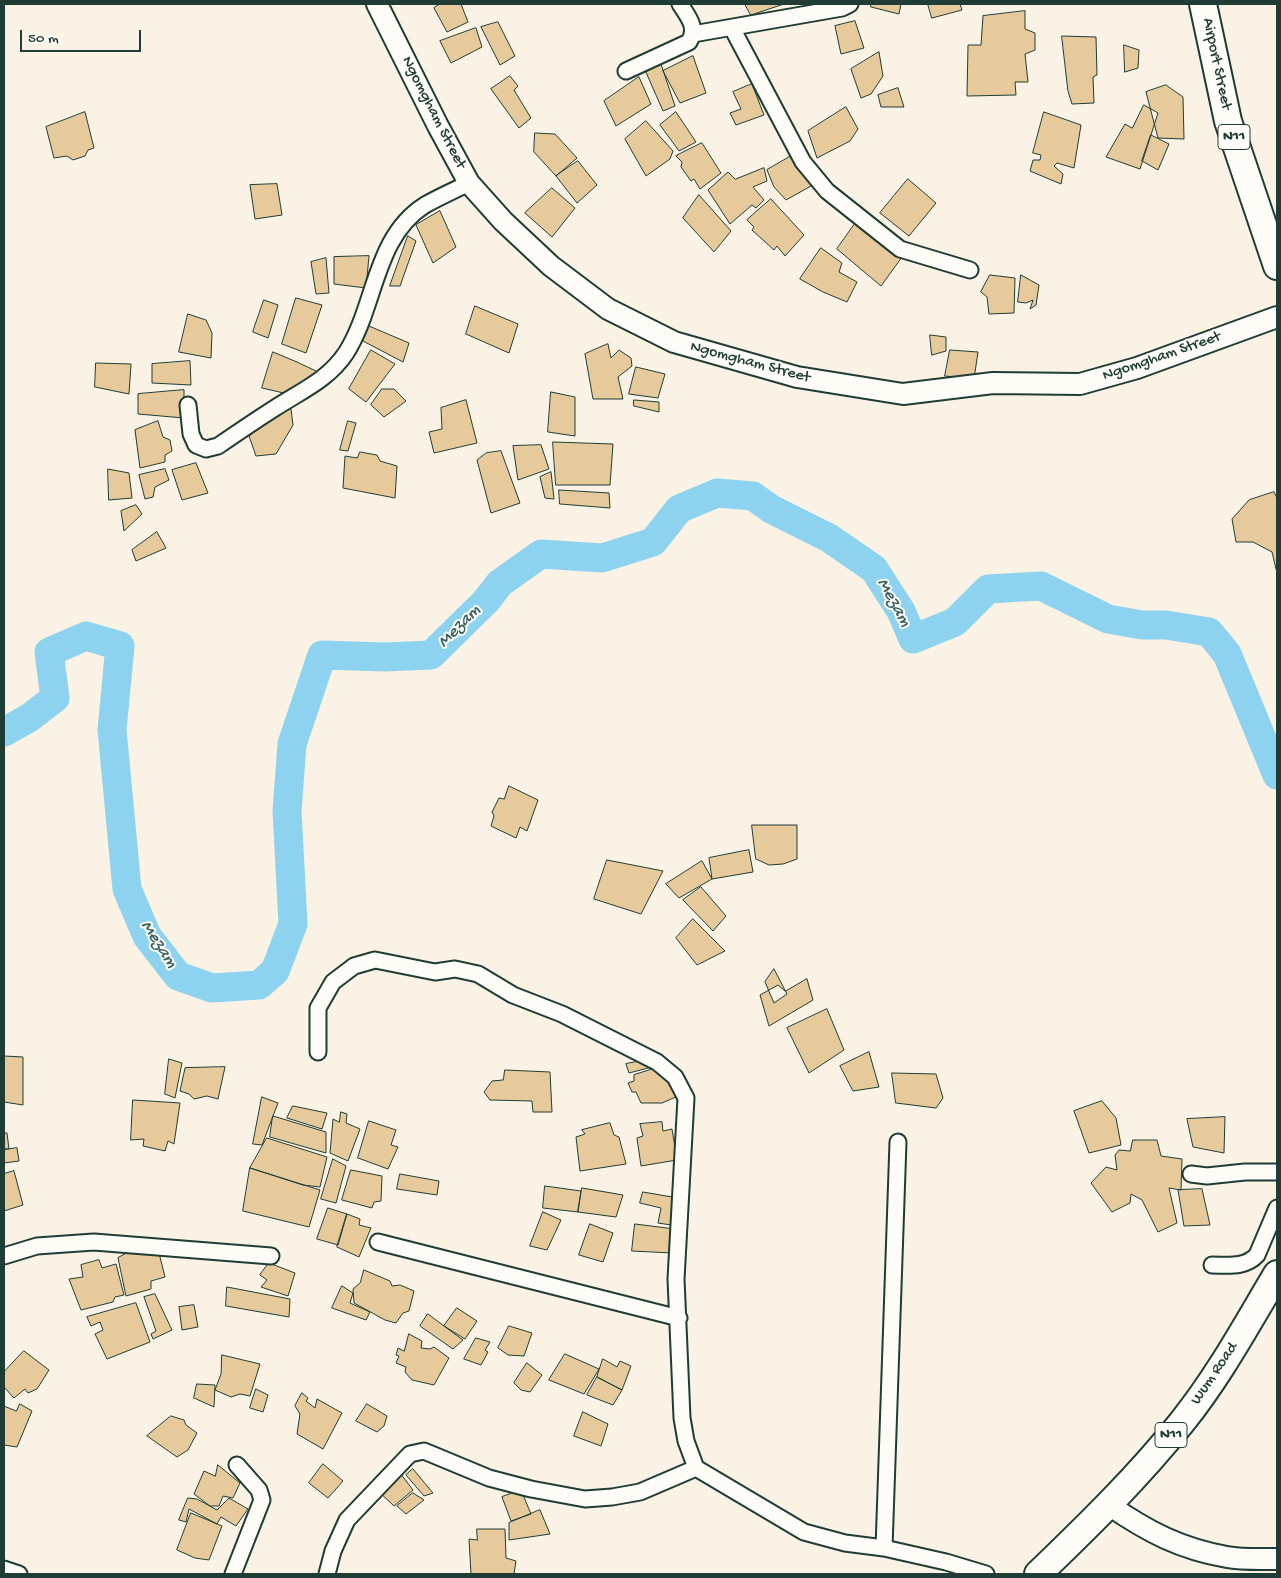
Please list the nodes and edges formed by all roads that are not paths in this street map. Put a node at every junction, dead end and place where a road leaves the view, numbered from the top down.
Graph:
1 (377, 4) edge
2 (680, 4) edge
3 (850, 4) edge
4 (1203, 4) edge
5 (732, 28) junction
6 (693, 34) junction
7 (626, 71) dead end
8 (469, 183) junction
9 (1277, 266) edge
10 (970, 270) dead end
11 (1277, 317) edge
12 (188, 405) dead end
13 (318, 1052) dead end
14 (898, 1142) dead end
15 (1277, 1172) edge
16 (1191, 1174) dead end
17 (1277, 1208) edge
18 (378, 1242) dead end
19 (4, 1256) edge
20 (270, 1256) dead end
21 (1212, 1265) dead end
22 (1277, 1274) edge
23 (679, 1318) junction
24 (237, 1465) dead end
25 (696, 1468) junction
26 (1109, 1505) junction
27 (884, 1548) junction
28 (1277, 1559) edge
29 (4, 1569) edge
30 (19, 1574) edge
31 (233, 1574) edge
32 (327, 1574) edge
33 (986, 1574) edge
34 (1038, 1574) edge

1 - 8 main road, Ngomgham Street
2 - 6 street
3 - 5 street
4 - 9 highway, Airport Street / N11
5 - 6 street
5 - 10 street
6 - 7 street
8 - 11 main road, Ngomgham Street
8 - 12 street
13 - 23 street
14 - 27 street
15 - 16 street
17 - 21 street
18 - 23 street
19 - 20 street
22 - 26 highway, Wum Road / N11
23 - 25 street
24 - 31 street
25 - 27 street
25 - 32 street
26 - 28 main road
26 - 34 highway, Wum Road / N11
27 - 33 street
29 - 30 street

